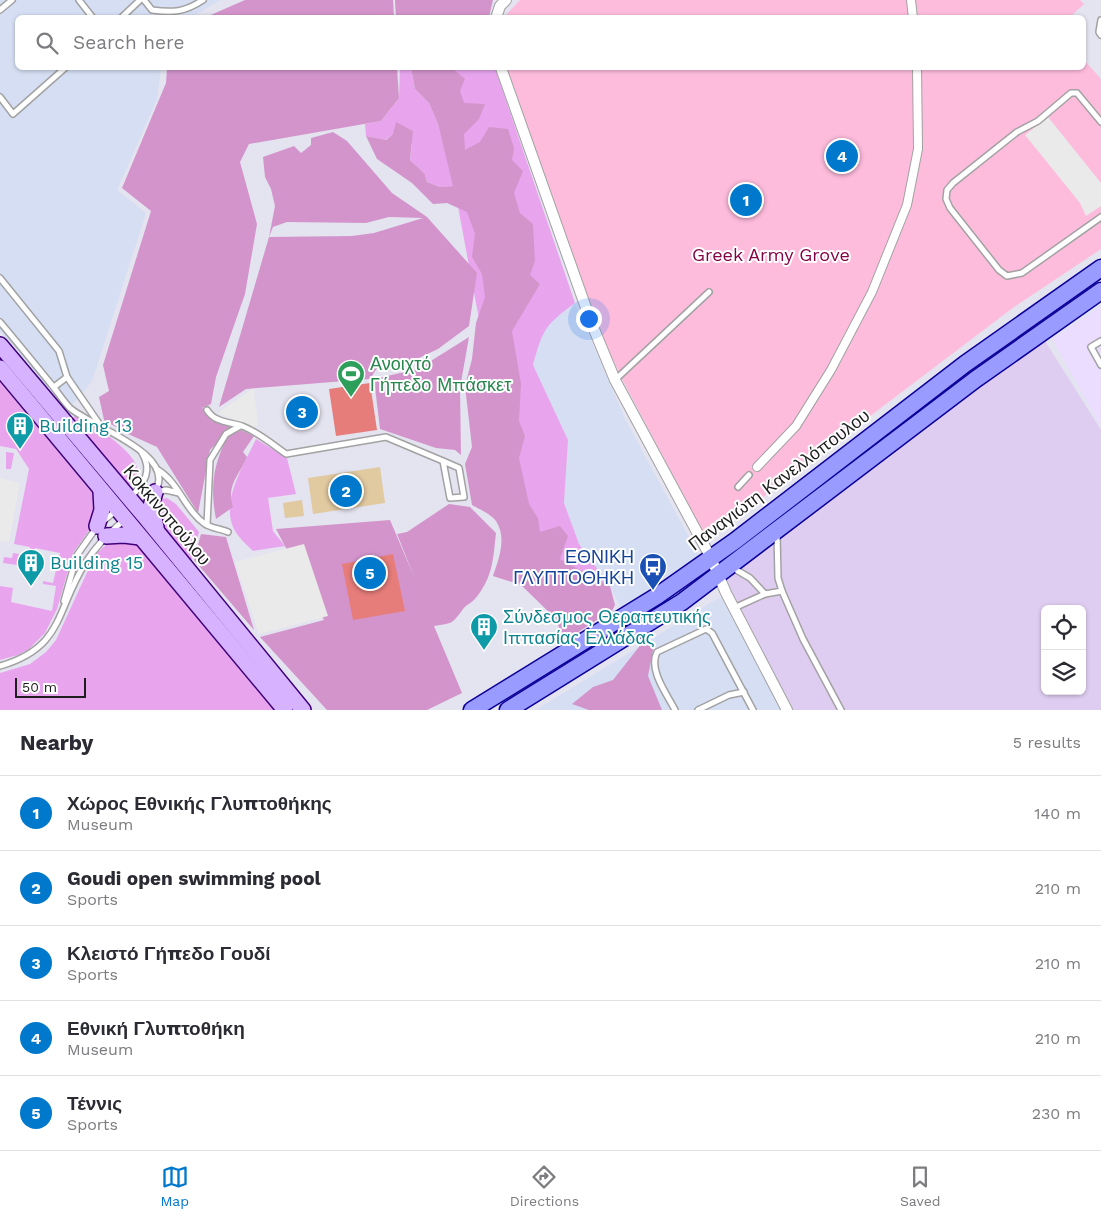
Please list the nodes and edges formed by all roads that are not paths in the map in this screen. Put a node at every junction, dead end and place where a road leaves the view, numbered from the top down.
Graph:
1 (12, 0) edge
2 (79, 0) edge
3 (140, 0) edge
4 (144, 0) edge
5 (203, 0) edge
6 (506, 0) edge
7 (911, 0) edge
8 (0, 10) edge
9 (92, 15) edge
10 (124, 15) edge
11 (497, 15) edge
12 (913, 15) edge
13 (1101, 20) edge
14 (1101, 35) edge
15 (63, 70) edge
16 (503, 70) edge
17 (917, 70) edge
18 (0, 97) edge
19 (1101, 122) edge
20 (1101, 217) edge
21 (1101, 268) edge
22 (0, 278) edge
23 (1101, 291) edge
24 (709, 292) dead end
25 (0, 322) edge
26 (1101, 341) edge
27 (0, 345) edge
28 (1101, 365) edge
29 (0, 368) edge
30 (67, 377) junction
31 (615, 380) junction
32 (54, 387) junction
33 (207, 410) dead end
34 (100, 425) junction
35 (240, 426) junction
36 (140, 450) junction
37 (443, 460) junction
38 (757, 467) dead end
39 (158, 470) junction
40 (749, 475) dead end
41 (738, 487) dead end
42 (149, 488) junction
43 (101, 491) junction
44 (182, 495) junction
45 (133, 502) junction
46 (121, 515) junction
47 (206, 525) junction
48 (777, 531) junction
49 (228, 532) dead end
50 (158, 533) junction
51 (97, 537) junction
52 (140, 537) junction
53 (711, 558) junction
54 (724, 571) junction
55 (782, 590) junction
56 (765, 594) junction
57 (733, 608) junction
58 (62, 612) junction
59 (0, 666) edge
60 (744, 692) junction
61 (285, 710) edge
62 (303, 710) edge
63 (472, 710) edge
64 (508, 710) edge
65 (675, 710) edge
66 (698, 710) edge
67 (753, 710) edge
68 (787, 710) edge
69 (841, 710) edge

1 - 8 lane
2 - 9 lane
3 - 10 lane
4 - 5 lane
6 - 11 street
7 - 12 street
13 - 14 lane
15 - 18 lane
16 - 31 street
17 - 38 street
19 - 20 lane
21 - 53 main road, Παναγιώτη Κανελλόπουλου
22 - 30 lane
23 - 48 main road
24 - 31 lane
25 - 32 lane
26 - 28 lane
27 - 45 main road, Κοκκινοπούλου
29 - 43 main road, Κοκκινοπούλου
30 - 32 lane
30 - 34 lane
31 - 53 street
32 - 34 lane
33 - 35 lane
34 - 36 lane
35 - 37 lane
35 - 47 lane
36 - 39 lane
36 - 42 lane
37 - 37 lane
39 - 42 lane
39 - 42 lane
39 - 44 lane
40 - 41 lane
42 - 44 lane
42 - 45 lane
42 - 45 lane
42 - 50 main road
43 - 46 main road, Κοκκινοπούλου
43 - 51 main road
44 - 47 lane
45 - 46 lane
45 - 46 lane
45 - 50 main road, Κοκκινοπούλου
46 - 51 lane
46 - 51 lane
46 - 52 main road, Κοκκινοπούλου
47 - 49 lane
48 - 54 main road
48 - 55 lane
50 - 62 main road, Κοκκινοπούλου
51 - 52 main road
51 - 58 lane
51 - 58 lane
52 - 61 main road, Κοκκινοπούλου
53 - 54 street
53 - 63 main road, Παναγιώτη Κανελλόπουλου
54 - 56 lane
54 - 57 street
54 - 64 main road
55 - 56 lane
55 - 69 lane
56 - 57 lane
57 - 68 street
58 - 59 lane
60 - 65 lane
60 - 66 lane
60 - 67 lane

